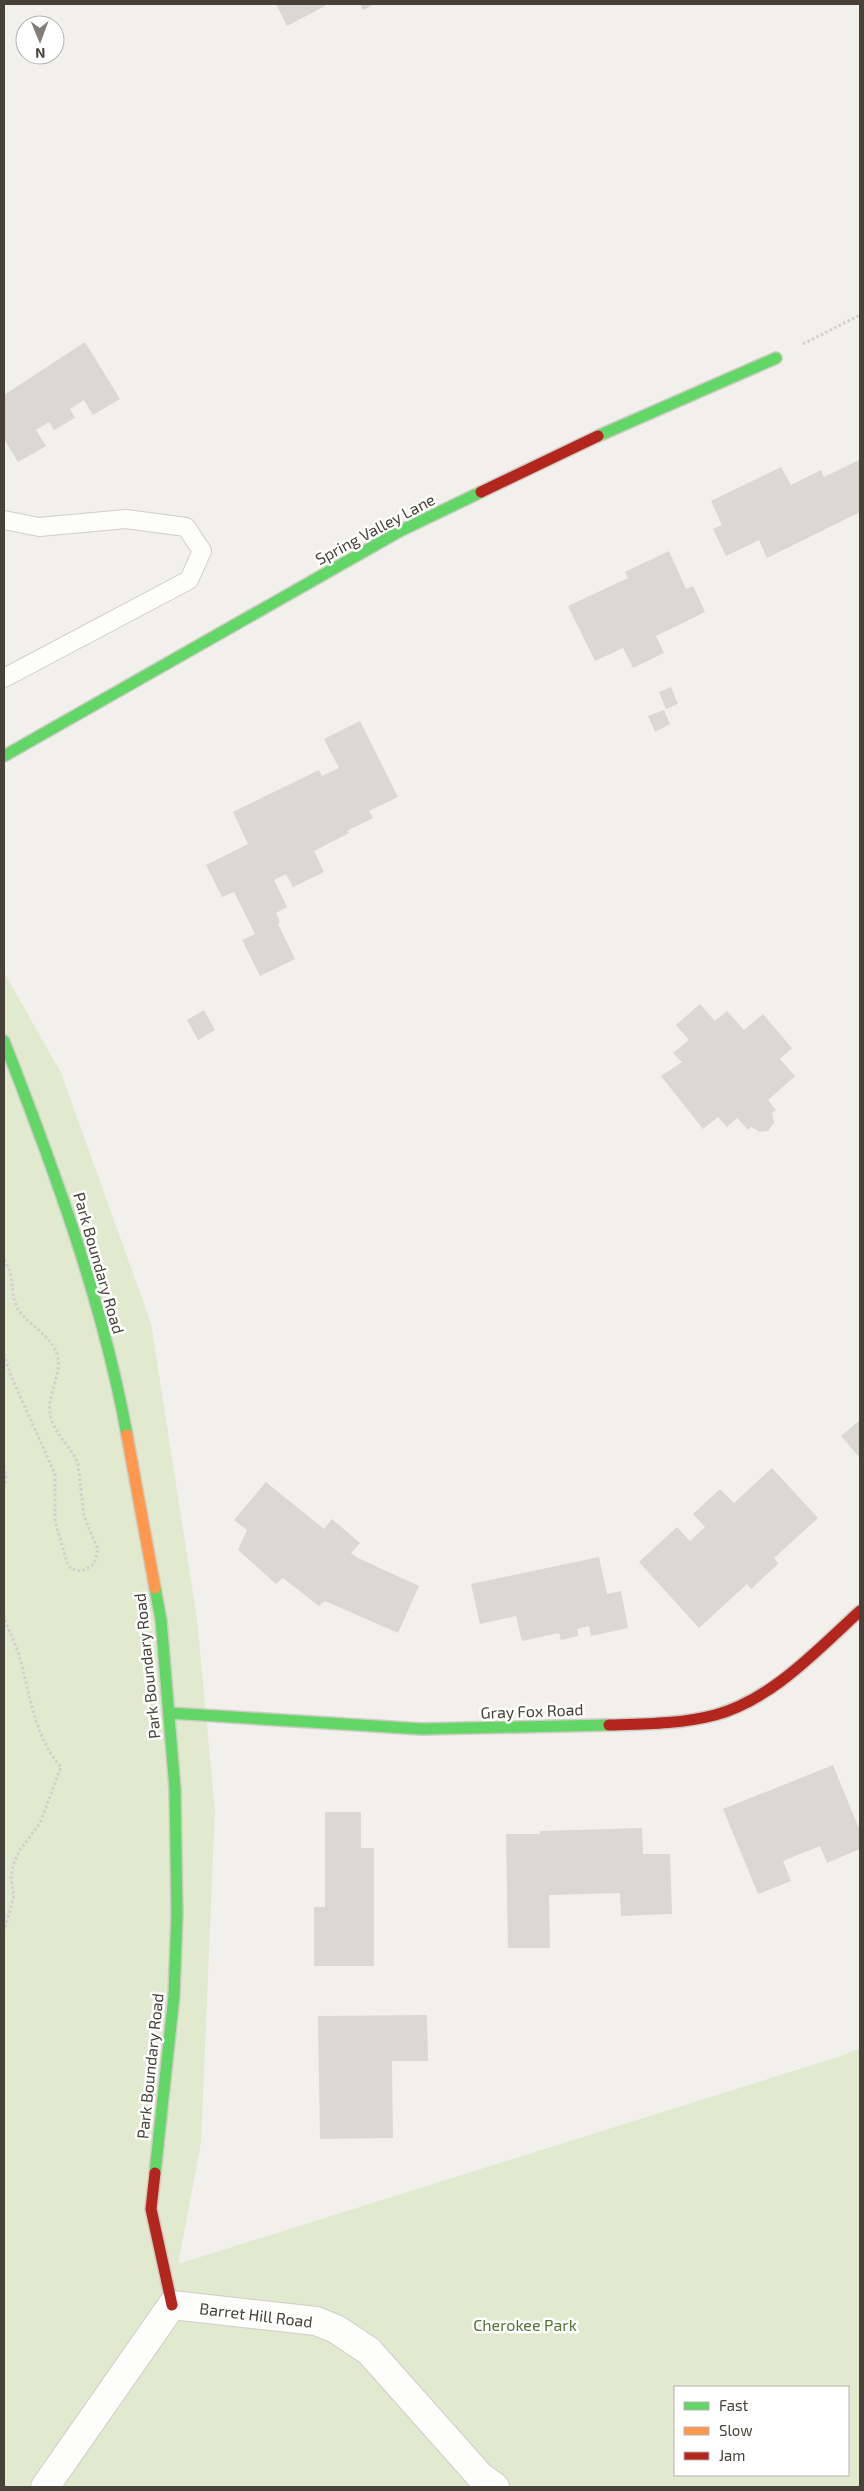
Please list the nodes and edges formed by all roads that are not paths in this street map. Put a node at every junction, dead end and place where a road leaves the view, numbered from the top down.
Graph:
1 (776, 358) road end
2 (4, 520) edge
3 (4, 678) edge
4 (4, 756) edge
5 (4, 1041) edge
6 (860, 1611) edge
7 (169, 1713) junction
8 (172, 2305) junction
9 (45, 2487) edge
10 (495, 2487) edge

1 - 4 street, Spring Valley Lane
2 - 3 lane
5 - 7 street, Park Boundary Road
6 - 7 street, Gray Fox Road
7 - 8 street, Park Boundary Road
8 - 9 street
8 - 10 street, Barret Hill Road

